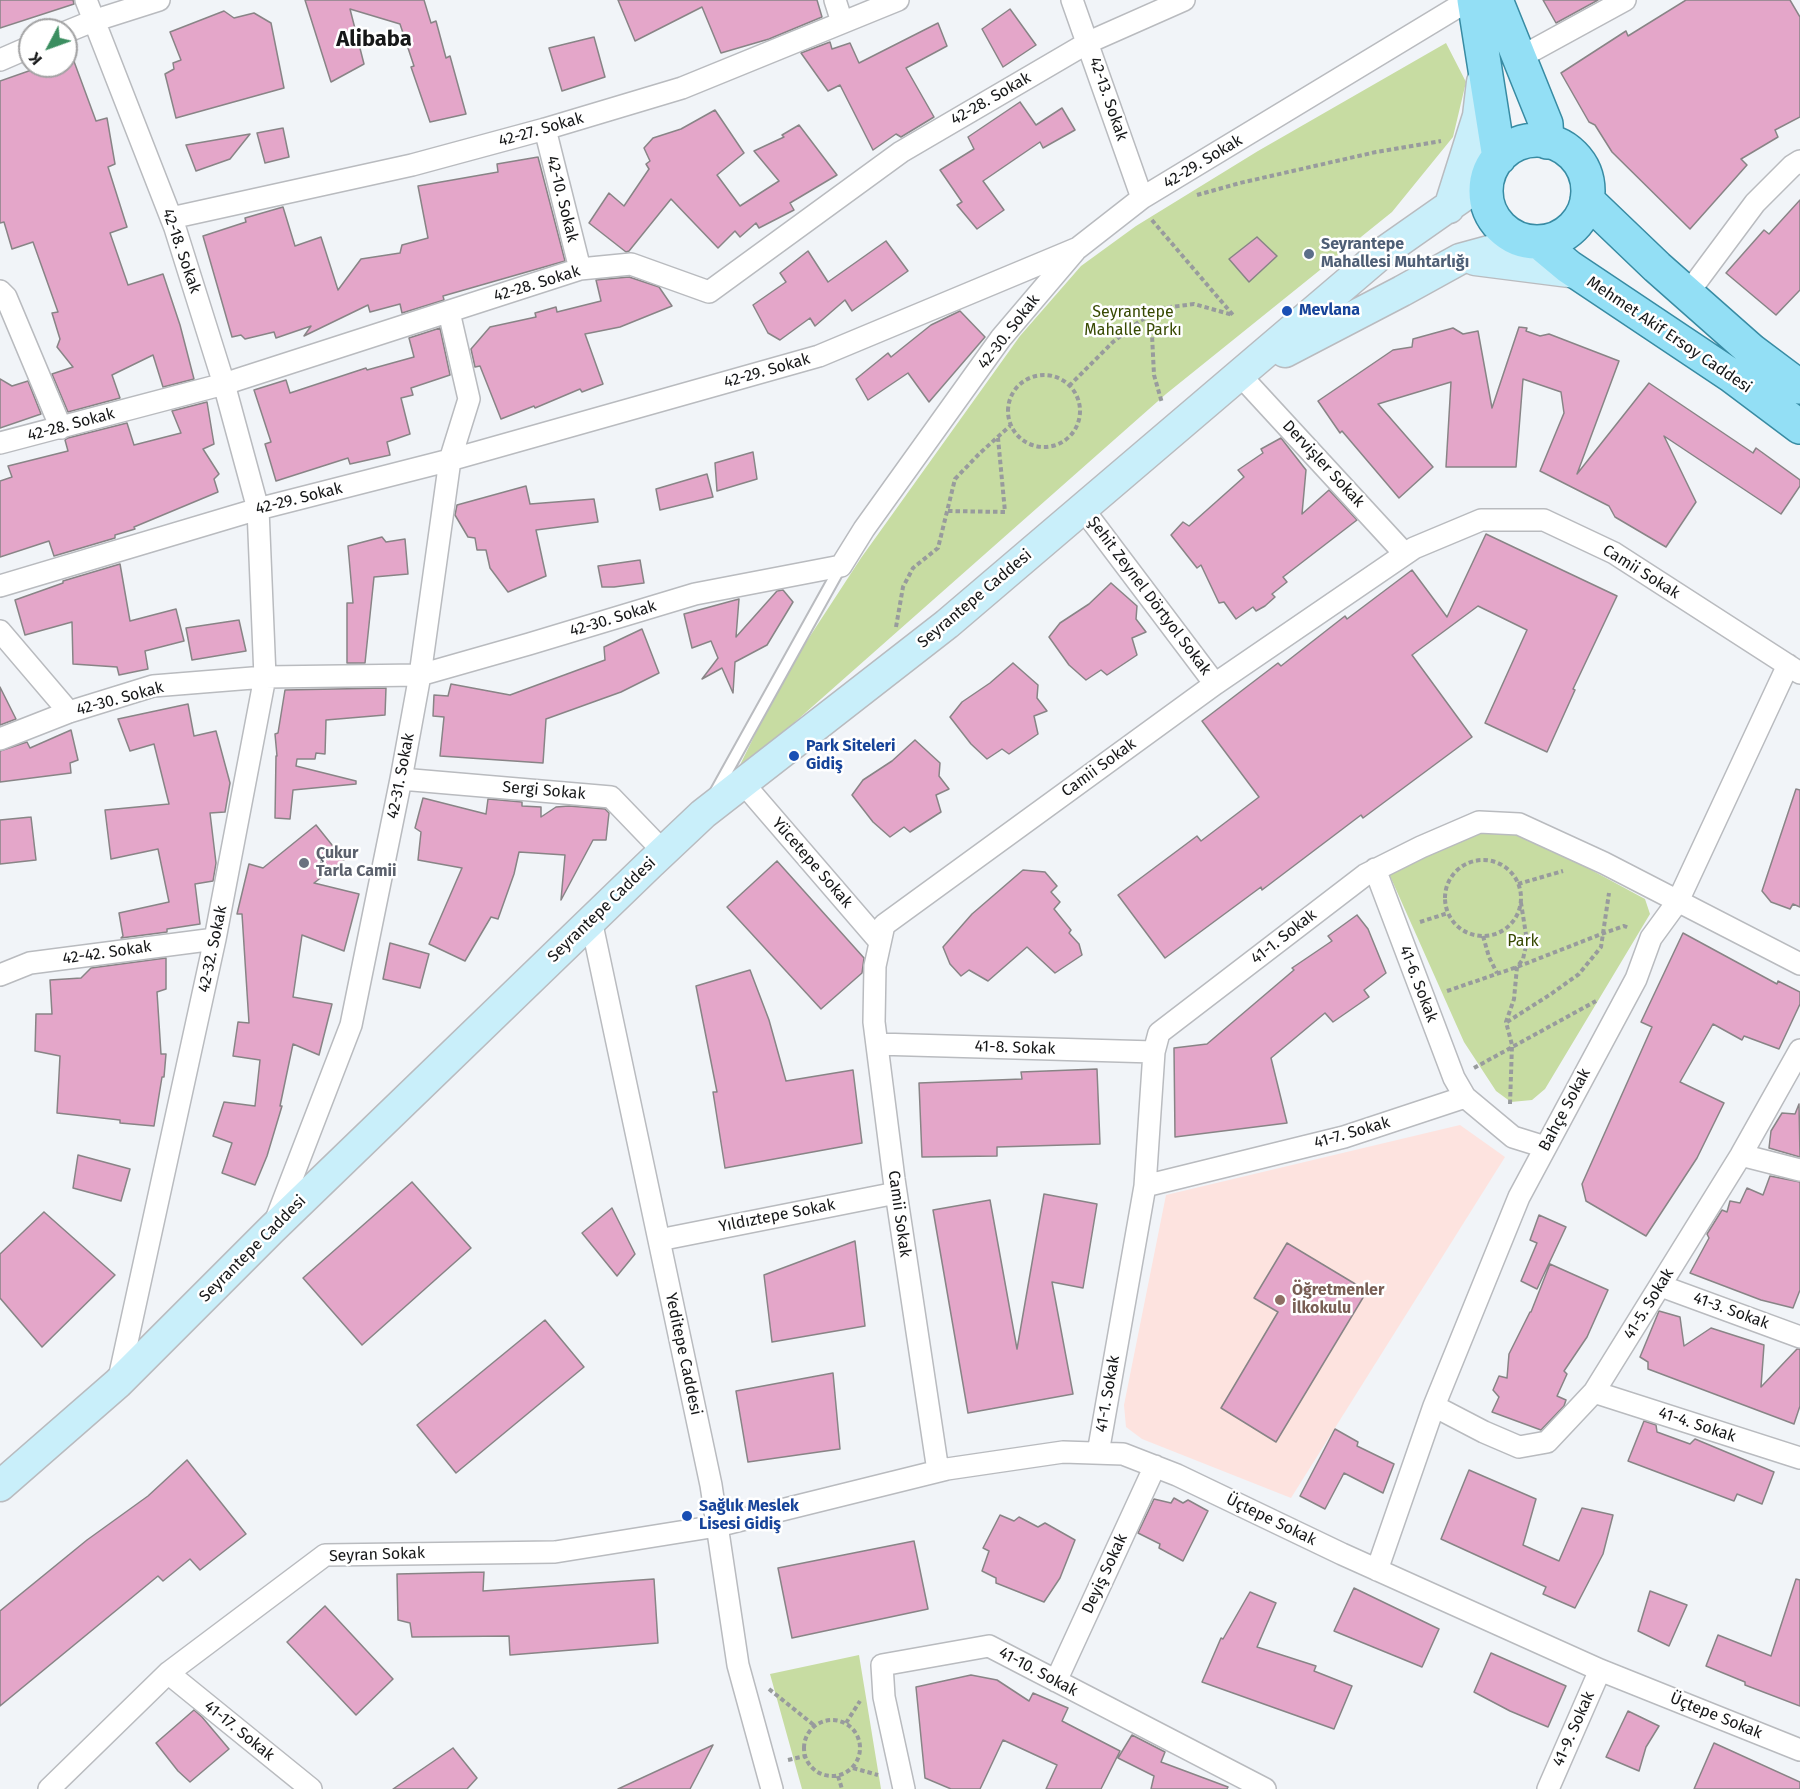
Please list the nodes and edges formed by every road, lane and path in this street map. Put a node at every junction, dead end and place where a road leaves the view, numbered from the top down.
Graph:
1 (86, 0) edge
2 (159, 0) edge
3 (835, 0) edge
4 (898, 0) edge
5 (1072, 0) edge
6 (1184, 0) edge
7 (1469, 0) edge
8 (1474, 0) edge
9 (1496, 0) edge
10 (1625, 0) edge
11 (93, 21) junction
12 (842, 22) junction
13 (78, 27) edge
14 (1089, 42) junction
15 (18, 52) edge
16 (1519, 58) junction
17 (0, 60) edge
18 (1484, 64) junction
19 (545, 129) junction
20 (1472, 136) junction
21 (1547, 142) junction
22 (1800, 161) edge
23 (1493, 169) junction
24 (1194, 195) dead end
25 (1142, 198) junction
26 (1587, 200) junction
27 (1449, 208) junction
28 (1160, 214) dead end
29 (171, 218) junction
30 (1533, 241) junction
31 (1078, 248) junction
32 (1460, 259) junction
33 (580, 270) junction
34 (1577, 273) junction
35 (2, 289) edge
36 (1688, 293) junction
37 (449, 312) junction
38 (1151, 315) junction
39 (1240, 375) junction
40 (224, 384) junction
41 (1070, 386) junction
42 (1800, 387) edge
43 (1010, 426) junction
44 (1800, 427) edge
45 (61, 428) junction
46 (1170, 435) junction
47 (998, 437) junction
48 (0, 443) edge
49 (450, 460) junction
50 (258, 509) junction
51 (1083, 509) junction
52 (948, 510) junction
53 (1405, 554) junction
54 (841, 566) junction
55 (0, 586) edge
56 (0, 631) edge
57 (1794, 669) edge
58 (888, 670) junction
59 (420, 675) junction
60 (265, 677) junction
61 (1215, 684) junction
62 (69, 712) junction
63 (0, 739) edge
64 (401, 779) junction
65 (743, 783) junction
66 (703, 814) junction
67 (663, 851) junction
68 (1600, 862) junction
69 (1375, 869) junction
70 (1518, 884) junction
71 (1678, 901) junction
72 (1521, 903) junction
73 (591, 920) junction
74 (1604, 933) junction
75 (1483, 936) junction
76 (1651, 938) junction
77 (216, 939) junction
78 (880, 942) junction
79 (1800, 964) edge
80 (1517, 967) junction
81 (1497, 973) junction
82 (0, 975) edge
83 (1424, 1000) junction
84 (1596, 1001) dead end
85 (1506, 1022) junction
86 (877, 1044) junction
87 (1512, 1047) junction
88 (1800, 1050) edge
89 (1154, 1053) junction
90 (1455, 1078) junction
91 (1465, 1097) junction
92 (1514, 1137) junction
93 (1545, 1147) junction
94 (1741, 1155) junction
95 (1800, 1170) edge
96 (1146, 1186) junction
97 (896, 1193) junction
98 (272, 1229) junction
99 (659, 1240) junction
100 (1662, 1286) junction
101 (1800, 1337) edge
102 (118, 1383) junction
103 (1594, 1392) junction
104 (1434, 1406) junction
105 (1098, 1453) junction
106 (1800, 1458) edge
107 (1155, 1466) junction
108 (938, 1471) junction
109 (0, 1486) edge
110 (717, 1526) junction
111 (1377, 1570) junction
112 (740, 1670) junction
113 (1600, 1670) junction
114 (168, 1673) junction
115 (1056, 1681) junction
116 (815, 1726) junction
117 (1800, 1750) edge
118 (838, 1776) junction
119 (49, 1789) edge
120 (311, 1789) edge
121 (772, 1789) edge
122 (842, 1789) edge
123 (904, 1789) edge
124 (1265, 1789) edge
125 (1548, 1789) edge

1 - 11 street, 42-18. Sokak
2 - 11 street
3 - 12 street
4 - 12 street, 42-27. Sokak
5 - 14 street, 42-13. Sokak
6 - 14 street, 42-28. Sokak
7 - 25 street, 42-29. Sokak
8 - 18 main road
9 - 16 main road
10 - 16 street
11 - 13 street
11 - 29 street, 42-18. Sokak
12 - 19 street, 42-27. Sokak
14 - 25 street, 42-13. Sokak
14 - 33 street, 42-28. Sokak
15 - 17 street
16 - 21 main road
18 - 20 street
18 - 23 main road
19 - 29 street, 42-27. Sokak
19 - 33 street, 42-10. Sokak
20 - 24 path
20 - 27 street
21 - 23 main road
21 - 26 main road
22 - 36 street
23 - 27 street, Seyrantepe Caddesi
23 - 30 main road
25 - 31 street, 42-29. Sokak
26 - 30 main road
26 - 36 main road, Mehmet Akif Ersoy Caddesi
27 - 39 street, Seyrantepe Caddesi
28 - 38 path
29 - 40 street, 42-18. Sokak
30 - 32 street, Seyrantepe Caddesi
30 - 34 main road, Mehmet Akif Ersoy Caddesi
31 - 49 street, 42-29. Sokak
31 - 54 street, 42-30. Sokak
32 - 34 street
32 - 39 street, Seyrantepe Caddesi
33 - 37 street, 42-28. Sokak
34 - 44 main road, Mehmet Akif Ersoy Caddesi
35 - 45 street
36 - 42 main road, Mehmet Akif Ersoy Caddesi
37 - 40 street, 42-28. Sokak
37 - 49 street, 42-31. Sokak
38 - 41 path
38 - 46 path
39 - 46 street, Seyrantepe Caddesi
39 - 53 street, Dervişler Sokak
40 - 45 street, 42-28. Sokak
40 - 50 street, 42-18. Sokak
41 - 43 path
41 - 43 path
43 - 47 path
45 - 48 street, 42-28. Sokak
46 - 51 street, Seyrantepe Caddesi
47 - 52 path
47 - 52 path
49 - 50 street, 42-29. Sokak
49 - 59 street, 42-31. Sokak
50 - 55 street, 42-29. Sokak
50 - 60 street, 42-32. Sokak
51 - 58 street, Seyrantepe Caddesi
51 - 61 street, Şehit Zeynel Dörtyol Sokak
52 - 58 path
53 - 57 street, Camii Sokak
53 - 61 street, Camii Sokak
54 - 59 street, 42-30. Sokak
54 - 66 lane
56 - 62 street
57 - 71 street, Bahçe Sokak
58 - 65 street, Seyrantepe Caddesi
59 - 60 street, 42-30. Sokak
59 - 64 street, 42-31. Sokak
60 - 62 street, 42-30. Sokak
60 - 77 street, 42-32. Sokak
61 - 78 street, Camii Sokak
62 - 63 street, 42-30. Sokak
64 - 67 street, Sergi Sokak
64 - 98 street, 42-31. Sokak
65 - 66 street, Seyrantepe Caddesi
65 - 78 street, Yücetepe Sokak
66 - 67 street, Seyrantepe Caddesi
67 - 73 street, Seyrantepe Caddesi
68 - 69 street, 41-1. Sokak
68 - 70 path
68 - 71 street, 41-1. Sokak
68 - 74 path
69 - 83 street, 41-6. Sokak
69 - 89 street, 41-1. Sokak
70 - 72 path
70 - 75 path
71 - 76 street, Bahçe Sokak
71 - 79 street, 41-1. Sokak
72 - 75 path
72 - 80 path
73 - 98 street, Seyrantepe Caddesi
73 - 99 street, Yeditepe Caddesi
74 - 76 path
74 - 80 path
74 - 85 path
75 - 81 path
76 - 93 street, Bahçe Sokak
77 - 82 street, 42-42. Sokak
77 - 102 street, 42-32. Sokak
78 - 86 street, Camii Sokak
80 - 81 path
80 - 85 path
81 - 83 path
83 - 90 street, 41-6. Sokak
84 - 87 path
85 - 87 path
86 - 89 street, 41-8. Sokak
86 - 97 street, Camii Sokak
87 - 90 path
87 - 92 path
88 - 94 street, 41-5. Sokak
89 - 96 street, 41-1. Sokak
90 - 91 street, 41-6. Sokak
91 - 92 street
91 - 96 street, 41-7. Sokak
92 - 93 street
93 - 104 street, Bahçe Sokak
94 - 95 street
94 - 100 street, 41-5. Sokak
96 - 105 street, 41-1. Sokak
97 - 99 street, Yıldıztepe Sokak
97 - 108 street, Camii Sokak
98 - 102 street, Seyrantepe Caddesi
99 - 110 street, Yeditepe Caddesi
100 - 101 street, 41-3. Sokak
100 - 103 street, 41-5. Sokak
102 - 109 street, Seyrantepe Caddesi
103 - 104 street, 41-5. Sokak
103 - 106 street, 41-4. Sokak
104 - 111 street, Bahçe Sokak
105 - 107 street, Üçtepe Sokak
105 - 108 street, Üçtepe Sokak
107 - 111 street, Üçtepe Sokak
107 - 115 street, Deyiş Sokak
108 - 110 street, Üçtepe Sokak
110 - 112 street, Yeditepe Caddesi
110 - 114 street, Seyran Sokak
111 - 113 street, Üçtepe Sokak
112 - 116 path
112 - 121 street, Yeditepe Caddesi
113 - 117 street, Üçtepe Sokak
113 - 125 street, 41-9. Sokak
114 - 119 street, Seyran Sokak
114 - 120 street, 41-17. Sokak
115 - 123 street, 41-10. Sokak
115 - 124 street, 41-10. Sokak
116 - 118 path
116 - 118 path
118 - 122 path

